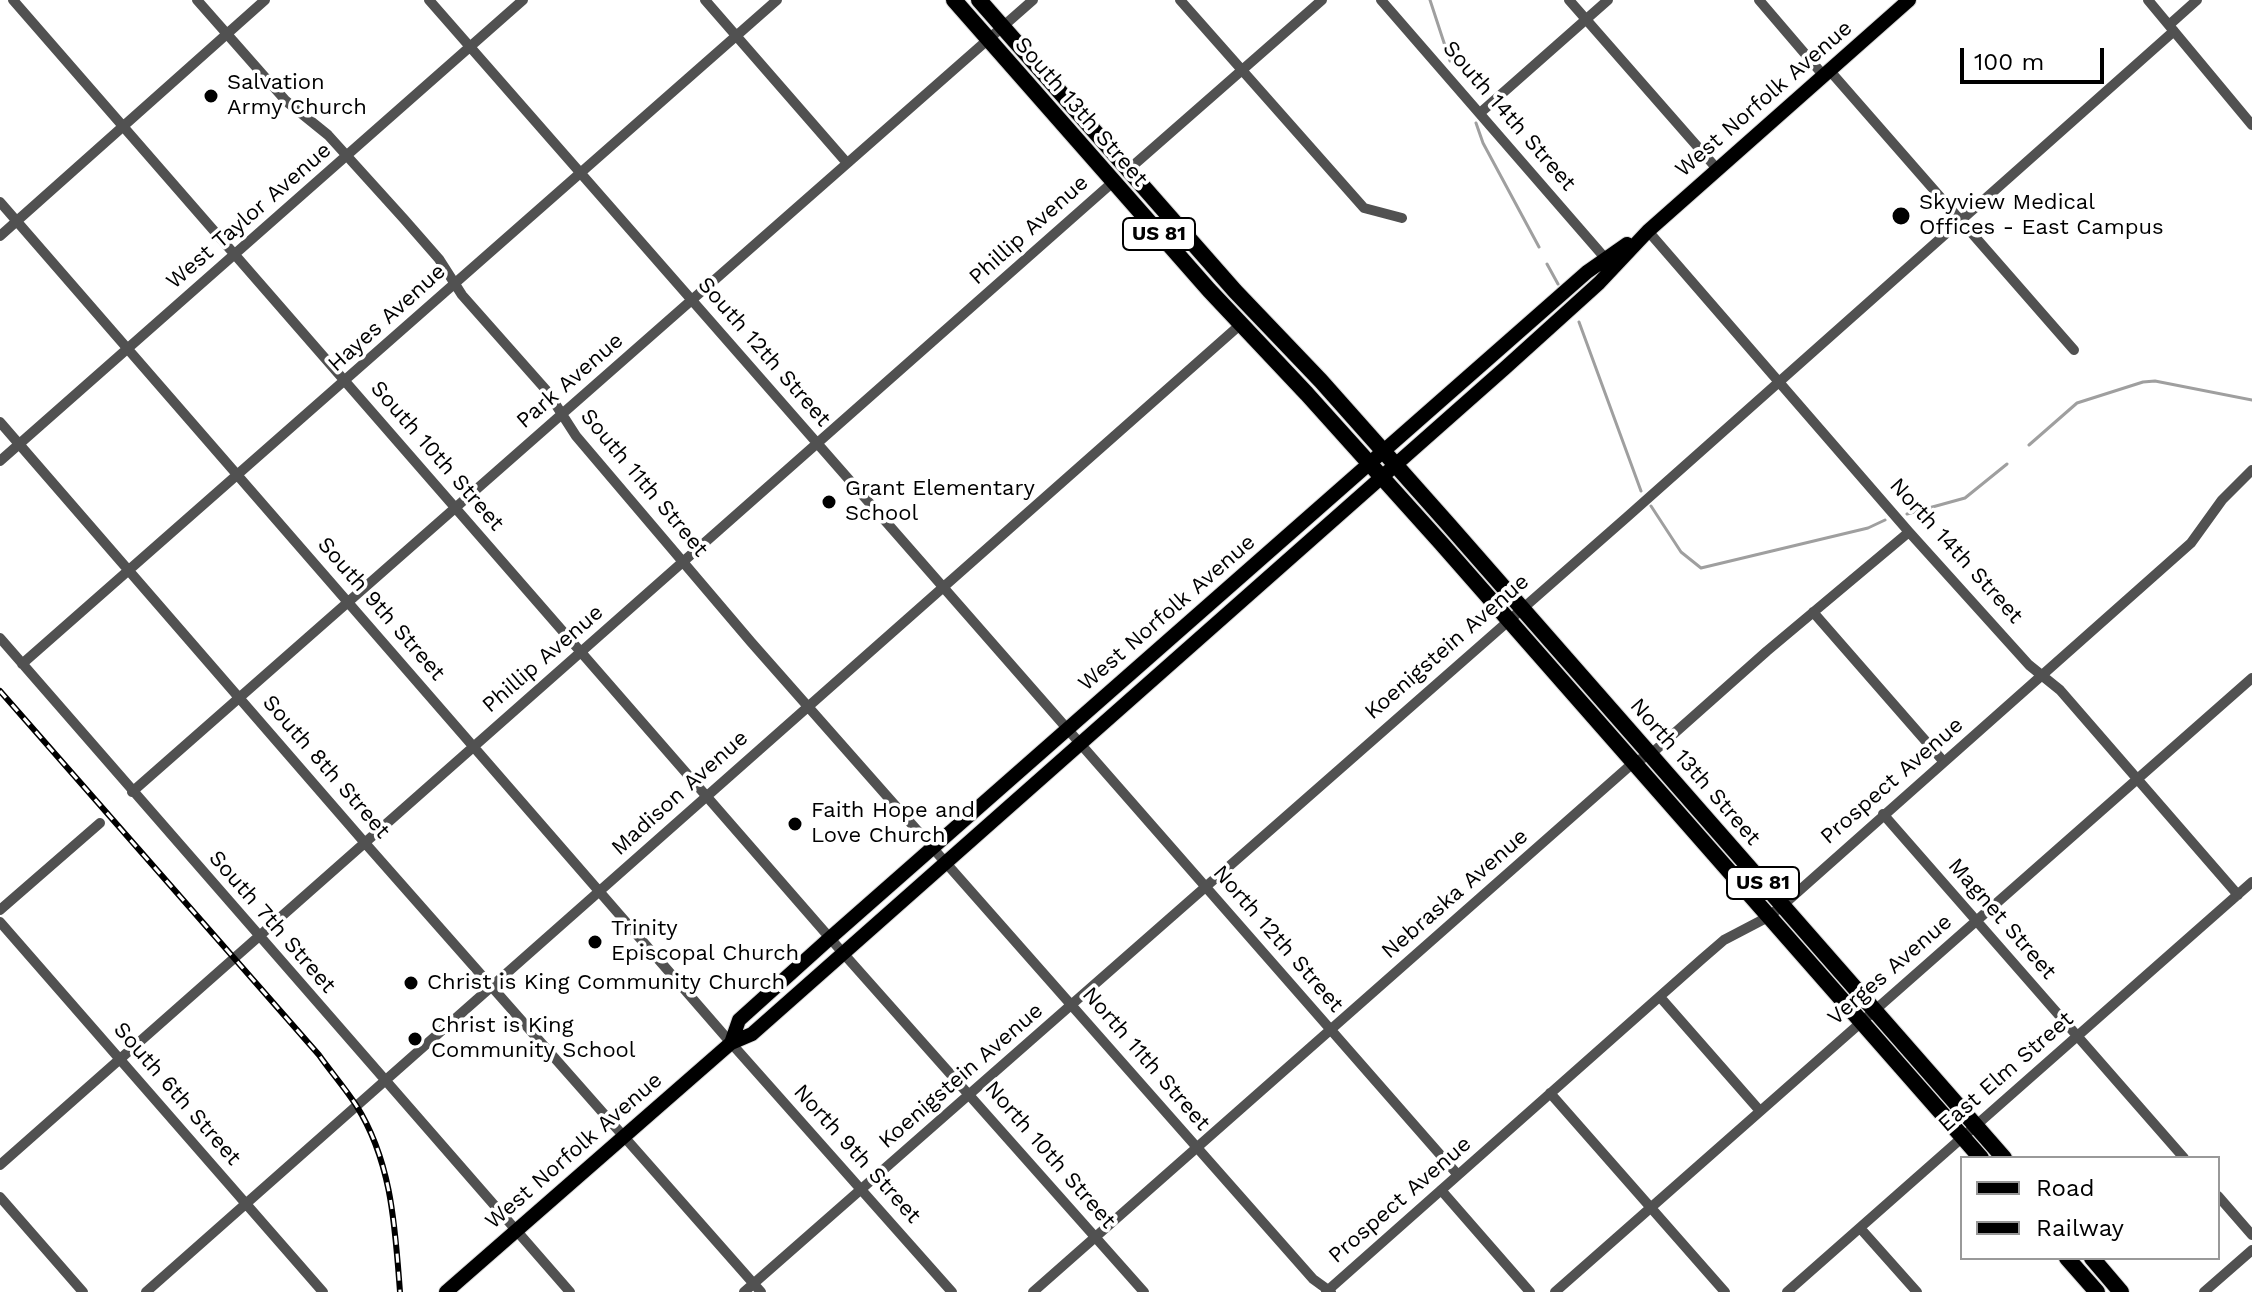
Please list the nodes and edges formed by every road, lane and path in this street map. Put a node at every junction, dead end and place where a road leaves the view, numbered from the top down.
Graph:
1 (13, 0) edge
2 (197, 0) edge
3 (265, 0) edge
4 (429, 0) edge
5 (523, 0) edge
6 (705, 0) edge
7 (777, 0) edge
8 (954, 0) edge
9 (979, 0) edge
10 (1033, 0) edge
11 (1180, 0) edge
12 (1322, 0) edge
13 (1381, 0) edge
14 (1569, 0) edge
15 (1608, 0) edge
16 (1759, 0) edge
17 (1909, 0) edge
18 (2148, 0) edge
19 (2197, 0) edge
20 (1586, 19) junction
21 (1002, 27) junction
22 (2171, 28) junction
23 (227, 35) junction
24 (736, 36) junction
25 (988, 39) junction
26 (469, 47) junction
27 (1242, 71) junction
28 (1827, 73) junction
29 (1480, 113) junction
30 (2252, 125) edge
31 (123, 127) junction
32 (347, 156) junction
33 (847, 163) junction
34 (1128, 170) junction
35 (1718, 170) junction
36 (581, 174) junction
37 (1113, 182) junction
38 (0, 202) edge
39 (1402, 218) dead end
40 (17, 221) junction
41 (1961, 221) junction
42 (1648, 231) junction
43 (0, 236) edge
44 (234, 254) junction
45 (1605, 258) junction
46 (454, 285) junction
47 (693, 299) junction
48 (1241, 324) junction
49 (128, 349) junction
50 (2074, 350) dead end
51 (346, 382) junction
52 (1780, 382) junction
53 (562, 415) junction
54 (0, 422) edge
55 (20, 444) junction
56 (818, 445) junction
57 (1389, 458) junction
58 (0, 461) edge
59 (1375, 470) junction
60 (2252, 470) edge
61 (237, 476) junction
62 (457, 508) junction
63 (1909, 532) junction
64 (683, 562) junction
65 (131, 571) junction
66 (943, 588) junction
67 (351, 602) junction
68 (1521, 608) junction
69 (1813, 612) junction
70 (1508, 620) junction
71 (0, 638) edge
72 (582, 653) junction
73 (22, 664) junction
74 (2043, 675) junction
75 (2252, 678) edge
76 (239, 699) junction
77 (808, 706) junction
78 (1068, 730) junction
79 (1080, 743) junction
80 (474, 747) junction
81 (1651, 754) junction
82 (1944, 762) junction
83 (1633, 763) junction
84 (2138, 780) junction
85 (132, 792) junction
86 (707, 797) junction
87 (1883, 814) junction
88 (100, 823) dead end
89 (365, 843) junction
90 (933, 849) junction
91 (945, 862) junction
92 (2252, 882) edge
93 (1205, 888) junction
94 (600, 890) junction
95 (2238, 895) junction
96 (1783, 905) junction
97 (0, 910) edge
98 (1768, 917) junction
99 (1977, 920) junction
100 (0, 922) edge
101 (259, 938) junction
102 (830, 938) junction
103 (843, 953) junction
104 (493, 987) junction
105 (1660, 997) junction
106 (1072, 1005) junction
107 (1874, 1010) junction
108 (1860, 1022) junction
109 (1331, 1030) junction
110 (2077, 1036) junction
111 (731, 1043) junction
112 (121, 1059) junction
113 (385, 1080) junction
114 (1550, 1093) junction
115 (970, 1094) junction
116 (1760, 1111) junction
117 (1969, 1130) junction
118 (623, 1137) junction
119 (1198, 1148) junction
120 (1980, 1156) edge
121 (2002, 1156) edge
122 (2182, 1156) edge
123 (0, 1165) edge
124 (1458, 1175) junction
125 (862, 1189) junction
126 (1441, 1190) junction
127 (0, 1197) edge
128 (2220, 1198) edge
129 (245, 1203) junction
130 (1652, 1208) junction
131 (1860, 1228) junction
132 (516, 1231) junction
133 (2252, 1235) edge
134 (1095, 1238) junction
135 (2252, 1250) edge
136 (2069, 1260) edge
137 (2094, 1260) edge
138 (758, 1288) edge
139 (1328, 1291) edge
140 (83, 1292) edge
141 (146, 1292) edge
142 (323, 1292) edge
143 (446, 1292) edge
144 (570, 1292) edge
145 (744, 1292) edge
146 (952, 1292) edge
147 (1033, 1292) edge
148 (1144, 1292) edge
149 (1530, 1292) edge
150 (1555, 1292) edge
151 (1725, 1292) edge
152 (1787, 1292) edge
153 (1917, 1292) edge
154 (2097, 1292) edge
155 (2121, 1292) edge
156 (2204, 1292) edge

1 - 31 street, South 10th Street
2 - 23 street, South 11th Street
3 - 23 street
4 - 26 street, South 12th Street
5 - 26 street, West Taylor Avenue
6 - 24 street
7 - 24 street, Hayes Avenue
8 - 25 highway, South 13th Street / US 81
9 - 21 highway, South 13th Street / US 81
10 - 21 street, Park Avenue
11 - 27 street
12 - 27 street
13 - 29 street, South 14th Street
14 - 20 street
15 - 20 street
16 - 28 street
17 - 28 main road, West Norfolk Avenue
18 - 22 street
19 - 22 street, Koenigstein Avenue
20 - 29 street
20 - 35 street
21 - 25 street, Park Avenue
21 - 34 highway, South 13th Street / US 81
22 - 30 street
22 - 41 street, Koenigstein Avenue
23 - 31 street
23 - 32 street, South 11th Street
24 - 33 street
24 - 36 street, Hayes Avenue
25 - 33 street, Park Avenue
25 - 37 highway, South 13th Street / US 81
26 - 32 street, West Taylor Avenue
26 - 36 street, South 12th Street
27 - 34 street
27 - 39 street
28 - 35 main road, West Norfolk Avenue
28 - 41 street
29 - 45 street, South 14th Street
31 - 40 street
31 - 44 street, South 10th Street
32 - 44 street, West Taylor Avenue
32 - 46 street, South 11th Street
33 - 47 street, Park Avenue
34 - 57 highway, South 13th Street / US 81
35 - 42 main road, West Norfolk Avenue
36 - 46 street, Hayes Avenue
36 - 47 street, South 12th Street
37 - 48 highway, South 13th Street / US 81
37 - 56 street, Phillip Avenue
38 - 40 street, South 9th Street
40 - 43 street
40 - 49 street, South 9th Street
41 - 50 street
41 - 52 street, Koenigstein Avenue
42 - 45 main road, West Norfolk Avenue
42 - 52 street, North 14th Street
42 - 57 main road, West Norfolk Avenue
44 - 49 street, West Taylor Avenue
44 - 51 street, South 10th Street
45 - 57 main road, West Norfolk Avenue
46 - 51 street, Hayes Avenue
46 - 53 street, South 11th Street
47 - 53 street, Park Avenue
47 - 56 street, South 12th Street
48 - 59 highway, South 13th Street / US 81
48 - 66 street, Madison Avenue
49 - 55 street, West Taylor Avenue
49 - 61 street, South 9th Street
51 - 61 street, Hayes Avenue
51 - 62 street, South 10th Street
52 - 63 street, North 14th Street
52 - 68 street, Koenigstein Avenue
53 - 62 street, Park Avenue
53 - 64 street, South 11th Street
54 - 55 street, South 8th Street
55 - 58 street, West Taylor Avenue
55 - 65 street, South 8th Street
56 - 64 street, Phillip Avenue
56 - 66 street, South 12th Street
57 - 59 main road, West Norfolk Avenue
57 - 68 highway, North 13th Street / US 81
59 - 70 highway, North 13th Street / US 81
59 - 78 main road, West Norfolk Avenue
59 - 79 main road, West Norfolk Avenue
60 - 74 street, Prospect Avenue
61 - 65 street, Hayes Avenue
61 - 67 street, South 9th Street
62 - 67 street, Park Avenue
62 - 72 street, South 10th Street
63 - 69 street, Nebraska Avenue
63 - 74 street, North 14th Street
64 - 72 street, Phillip Avenue
64 - 77 street, South 11th Street
65 - 73 street, Hayes Avenue
65 - 76 street, South 8th Street
66 - 77 street, Madison Avenue
66 - 78 street, South 12th Street
67 - 76 street, Park Avenue
67 - 80 street, South 9th Street
68 - 70 street, Koenigstein Avenue
68 - 81 highway, North 13th Street / US 81
69 - 81 street, Nebraska Avenue
69 - 82 street
70 - 83 highway, North 13th Street / US 81
70 - 93 street, Koenigstein Avenue
71 - 73 street, South 7th Street
72 - 80 street, Phillip Avenue
72 - 86 street, South 10th Street
73 - 85 street, South 7th Street
74 - 82 street, Prospect Avenue
74 - 84 street, North 14th Street
75 - 84 street, Verges Avenue
76 - 85 street, Park Avenue
76 - 89 street, South 8th Street
77 - 86 street, Madison Avenue
77 - 90 street, South 11th Street
78 - 79 street, North 12th Street
78 - 90 main road, West Norfolk Avenue
79 - 91 main road, West Norfolk Avenue
79 - 93 street, North 12th Street
80 - 89 street, Phillip Avenue
80 - 94 street, South 9th Street
81 - 83 street, Nebraska Avenue
81 - 96 highway, North 13th Street / US 81
82 - 87 street, Prospect Avenue
83 - 98 highway, North 13th Street / US 81
83 - 109 street, Nebraska Avenue
84 - 95 street, North 14th Street
84 - 99 street, Verges Avenue
85 - 101 street, South 7th Street
86 - 94 street, Madison Avenue
86 - 102 street, South 10th Street
87 - 96 street, Prospect Avenue
87 - 99 street, Magnet Street
88 - 97 street
89 - 101 street, Phillip Avenue
89 - 104 street, South 8th Street
90 - 91 street, North 11th Street
90 - 102 main road, West Norfolk Avenue
91 - 103 main road, West Norfolk Avenue
91 - 106 street, North 11th Street
92 - 95 street, East Elm Street
93 - 106 street, Koenigstein Avenue
93 - 109 street, North 12th Street
94 - 104 street, Madison Avenue
94 - 111 street, South 9th Street
95 - 110 street, East Elm Street
96 - 98 street, Prospect Avenue
96 - 107 highway, North 13th Street / US 81
98 - 105 street, Prospect Avenue
98 - 108 highway, North 13th Street / US 81
99 - 107 street, Verges Avenue
99 - 110 street, Magnet Street
100 - 112 street, South 6th Street
101 - 112 street, Phillip Avenue
101 - 113 street, South 7th Street
102 - 103 street, North 10th Street
102 - 111 main road, West Norfolk Avenue
103 - 111 main road, West Norfolk Avenue
103 - 115 street, North 10th Street
104 - 113 street, Madison Avenue
104 - 118 street, South 8th Street
105 - 114 street, Prospect Avenue
105 - 116 street
106 - 115 street, Koenigstein Avenue
106 - 119 street, North 11th Street
107 - 108 street, Verges Avenue
107 - 117 highway, North 13th Street / US 81
108 - 116 street, Verges Avenue
108 - 117 highway, North 13th Street / US 81
109 - 119 street, Nebraska Avenue
109 - 124 street, North 12th Street
110 - 117 street, East Elm Street
110 - 122 street, Magnet Street
111 - 118 main road, West Norfolk Avenue
111 - 125 street, North 9th Street
112 - 123 street, Phillip Avenue
112 - 129 street, South 6th Street
113 - 129 street, Madison Avenue
113 - 132 street, South 7th Street
114 - 124 street, Prospect Avenue
114 - 130 street
115 - 125 street, Koenigstein Avenue
115 - 134 street, North 10th Street
116 - 130 street, Verges Avenue
117 - 120 highway, North 13th Street / US 81
117 - 121 highway, North 13th Street / US 81
117 - 131 street, East Elm Street
118 - 132 main road, West Norfolk Avenue
118 - 138 street, South 8th Street
119 - 134 street, Nebraska Avenue
119 - 139 street, North 11th Street
124 - 126 street, Prospect Avenue
125 - 138 street, Koenigstein Avenue
125 - 146 street, North 9th Street
126 - 139 street, Prospect Avenue
126 - 149 street
127 - 140 street
128 - 133 street
129 - 141 street, Madison Avenue
129 - 142 street, South 6th Street
130 - 150 street, Verges Avenue
130 - 151 street
131 - 152 street, East Elm Street
131 - 153 street
132 - 143 main road, West Norfolk Avenue
132 - 144 street, South 7th Street
134 - 147 street, Nebraska Avenue
134 - 148 street, North 10th Street
135 - 156 street
136 - 154 highway
137 - 155 highway
138 - 145 street, Koenigstein Avenue

